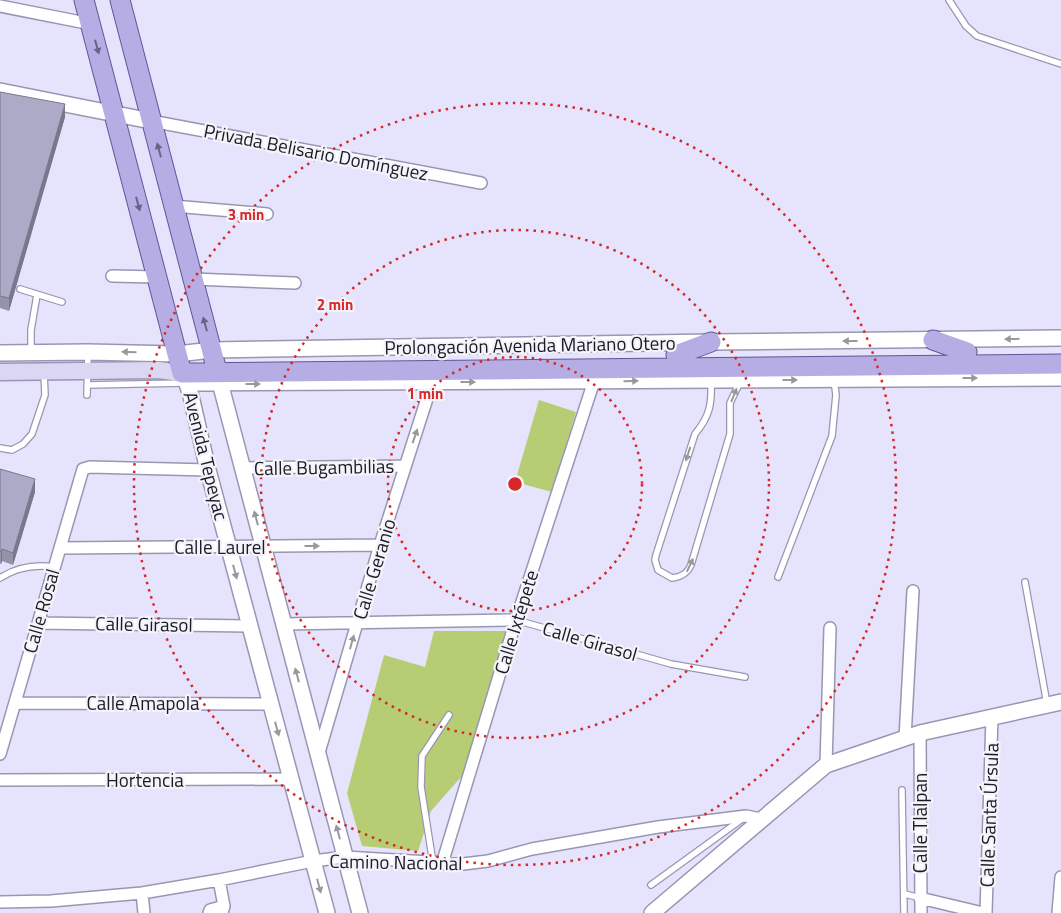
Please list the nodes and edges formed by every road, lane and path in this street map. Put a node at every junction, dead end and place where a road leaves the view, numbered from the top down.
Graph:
1 (84, 0) edge
2 (120, 0) edge
3 (949, 0) edge
4 (0, 6) edge
5 (91, 24) junction
6 (1061, 64) edge
7 (0, 91) edge
8 (114, 114) junction
9 (151, 120) junction
10 (481, 183) dead end
11 (174, 206) junction
12 (266, 214) dead end
13 (112, 276) dead end
14 (157, 277) junction
15 (193, 279) junction
16 (295, 282) dead end
17 (20, 289) dead end
18 (37, 295) junction
19 (62, 302) dead end
20 (1061, 338) edge
21 (933, 340) junction
22 (711, 342) junction
23 (1061, 351) edge
24 (88, 352) junction
25 (0, 353) edge
26 (31, 353) junction
27 (966, 359) junction
28 (676, 361) junction
29 (1061, 364) edge
30 (216, 366) junction
31 (182, 368) junction
32 (0, 372) edge
33 (44, 372) junction
34 (87, 378) junction
35 (1061, 378) edge
36 (834, 379) junction
37 (929, 379) junction
38 (711, 380) junction
39 (742, 380) junction
40 (594, 381) junction
41 (432, 383) junction
42 (88, 395) dead end
43 (0, 448) edge
44 (404, 466) junction
45 (242, 468) junction
46 (208, 470) junction
47 (380, 545) junction
48 (228, 546) junction
49 (263, 546) junction
50 (60, 548) junction
51 (54, 566) junction
52 (778, 577) dead end
53 (0, 578) edge
54 (1025, 582) dead end
55 (913, 590) dead end
56 (516, 620) junction
57 (38, 623) junction
58 (358, 623) junction
59 (284, 624) junction
60 (249, 626) junction
61 (830, 628) dead end
62 (745, 677) dead end
63 (15, 703) junction
64 (1054, 703) edge
65 (270, 704) junction
66 (449, 715) dead end
67 (992, 716) junction
68 (920, 733) junction
69 (905, 738) junction
70 (0, 754) edge
71 (318, 756) junction
72 (826, 765) junction
73 (291, 779) junction
74 (0, 780) edge
75 (902, 790) dead end
76 (746, 816) junction
77 (761, 819) junction
78 (345, 858) junction
79 (313, 861) junction
80 (438, 864) junction
81 (1061, 877) edge
82 (219, 880) junction
83 (651, 885) dead end
84 (142, 892) junction
85 (905, 894) junction
86 (920, 898) junction
87 (0, 902) edge
88 (223, 910) edge
89 (144, 913) edge
90 (209, 913) edge
91 (327, 913) edge
92 (360, 913) edge
93 (652, 913) edge
94 (904, 913) edge
95 (921, 913) edge
96 (984, 913) edge
97 (1058, 913) edge

1 - 5 main road, Avenida Tepeyac
2 - 9 main road, Avenida Tepeyac
3 - 6 lane
4 - 5 street
5 -> 8 main road, Avenida Tepeyac
7 - 8 street
8 - 9 street
8 -> 14 main road, Avenida Tepeyac
9 - 10 street, Privada Belisario Domínguez
11 -> 9 main road, Avenida Tepeyac
11 - 12 street
11 - 15 main road, Avenida Tepeyac
13 - 14 street
14 - 31 main road, Avenida Tepeyac
15 - 16 street
30 -> 15 main road, Avenida Tepeyac
17 - 18 lane
18 - 19 lane
18 - 26 lane
20 -> 21 street, Prolongación Avenida Mariano Otero
21 -> 22 street, Prolongación Avenida Mariano Otero
21 - 27 main road
22 - 28 main road
22 - 30 street, Prolongación Avenida Mariano Otero
23 - 27 main road, Prolongación Avenida Mariano Otero
24 - 26 street, Prolongación Avenida Mariano Otero
31 -> 24 street, Prolongación Avenida Mariano Otero
24 - 34 lane
25 - 26 street, Prolongación Avenida Mariano Otero
27 - 28 main road, Prolongación Avenida Mariano Otero
27 - 29 main road, Prolongación Avenida Mariano Otero
27 - 37 main road
28 - 30 main road, Prolongación Avenida Mariano Otero
28 - 38 main road
30 - 31 main road, Prolongación Avenida Mariano Otero
30 -> 41 street, Prolongación Avenida Mariano Otero
30 - 45 street, Avenida Tepeyac
31 - 34 lane
31 - 34 main road, Prolongación Avenida Mariano Otero
31 - 46 street, Avenida Tepeyac
32 - 33 main road, Prolongación Avenida Mariano Otero
33 - 34 main road, Prolongación Avenida Mariano Otero
33 - 43 lane
34 - 42 lane
37 -> 35 street, Prolongación Avenida Mariano Otero
36 - 37 street, Prolongación Avenida Mariano Otero
39 -> 36 street, Prolongación Avenida Mariano Otero
36 - 52 lane
38 - 39 street, Prolongación Avenida Mariano Otero
38 -> 39 lane
40 -> 38 street, Prolongación Avenida Mariano Otero
41 -> 40 street, Prolongación Avenida Mariano Otero
40 - 56 street, Calle Ixtépete
44 -> 41 street, Calle Geranio
44 - 45 street, Calle Bugambilias
44 - 47 street, Calle Geranio
49 -> 45 street, Avenida Tepeyac
46 - 48 street, Avenida Tepeyac
46 - 50 street, Calle Rosal
49 -> 47 street, Calle Laurel
47 - 58 street, Calle Geranio
48 - 49 street, Calle Laurel
48 - 50 street, Calle Laurel
48 -> 60 street, Avenida Tepeyac
49 - 59 street, Avenida Tepeyac
50 - 51 street, Calle Rosal
51 - 53 lane
51 - 57 street, Calle Rosal
54 - 64 lane
55 - 69 street
56 - 58 street, Calle Girasol
56 - 62 lane, Calle Girasol
56 - 80 street, Calle Ixtépete
57 - 60 street, Calle Girasol
57 - 63 street, Calle Rosal
58 - 59 street, Calle Girasol
71 -> 58 street, Calle Geranio
71 -> 59 street, Avenida Tepeyac
60 - 65 street, Avenida Tepeyac
61 - 72 street
63 - 65 street, Calle Amapola
63 - 70 street, Calle Rosal
64 - 67 street
65 -> 73 street, Avenida Tepeyac
66 - 80 lane
67 - 68 street
67 - 96 street, Calle Santa Úrsula
68 - 69 street
68 - 86 street, Calle Tlalpan
69 - 72 street
78 -> 71 street, Avenida Tepeyac
72 - 77 street
73 - 74 street, Hortencia
73 - 79 street, Avenida Tepeyac
75 - 85 lane
76 - 77 street, Camino Nacional
76 - 80 street, Camino Nacional
76 - 83 lane
77 - 93 street
78 - 79 street, Camino Nacional
78 - 80 street, Camino Nacional
78 - 92 street, Avenida Tepeyac
79 - 82 street, Camino Nacional
79 -> 91 street, Avenida Tepeyac
81 - 97 street
82 - 84 street, Camino Nacional
82 - 88 street
84 - 87 street, Camino Nacional
84 - 89 street
85 - 86 lane
85 - 94 lane
86 - 95 street, Calle Tlalpan
86 - 96 street
88 - 90 street

